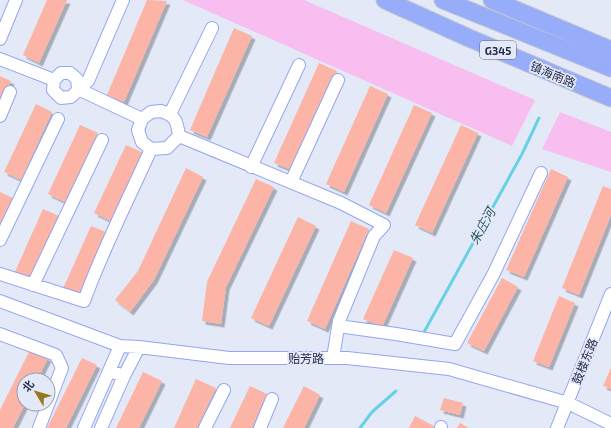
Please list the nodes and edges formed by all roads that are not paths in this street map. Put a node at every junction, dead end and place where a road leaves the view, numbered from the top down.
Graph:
1 (16, 0) edge
2 (123, 0) edge
3 (385, 0) edge
4 (443, 0) edge
5 (492, 0) edge
6 (212, 28) dead end
7 (0, 38) edge
8 (611, 50) edge
9 (0, 59) edge
10 (299, 65) dead end
11 (611, 68) edge
12 (54, 80) junction
13 (338, 80) dead end
14 (78, 89) junction
15 (10, 92) dead end
16 (611, 98) edge
17 (170, 114) junction
18 (0, 116) edge
19 (142, 118) junction
20 (58, 119) dead end
21 (179, 136) junction
22 (102, 140) dead end
23 (151, 149) junction
24 (251, 167) junction
25 (540, 173) dead end
26 (291, 182) junction
27 (0, 240) edge
28 (0, 274) edge
29 (34, 285) junction
30 (611, 294) edge
31 (0, 301) edge
32 (338, 326) junction
33 (0, 334) edge
34 (120, 346) junction
35 (139, 346) junction
36 (333, 358) junction
37 (109, 371) junction
38 (124, 376) junction
39 (224, 390) dead end
40 (272, 399) dead end
41 (568, 403) junction
42 (611, 424) edge
43 (39, 428) edge
44 (84, 428) edge
45 (101, 428) edge
46 (205, 428) edge
47 (260, 428) edge
48 (557, 428) edge

1 - 7 street
2 - 14 street
3 - 16 highway, 镇海南路 / G345
4 - 11 highway, G345
5 - 8 highway
6 - 17 street
9 - 12 street
10 - 24 street
12 - 14 street
12 - 14 street
13 - 26 street
14 - 19 street
15 - 18 street
17 - 19 street
17 - 21 street
19 - 23 street
20 - 27 street
21 - 23 street
21 - 24 street
22 - 29 street
23 - 29 street
24 - 26 street
25 - 32 street
26 - 32 street
28 - 29 street
30 - 41 street, 鼓楼东路
31 - 34 street, 贻芳路
32 - 36 street
33 - 43 street
34 - 35 street, 贻芳路
34 - 37 street
35 - 36 street, 贻芳路
35 - 38 street
36 - 41 street, 贻芳路
37 - 38 street
37 - 44 street
38 - 45 street
39 - 46 street
40 - 47 street
41 - 42 street, 贻芳路
41 - 48 street, 鼓楼东路

